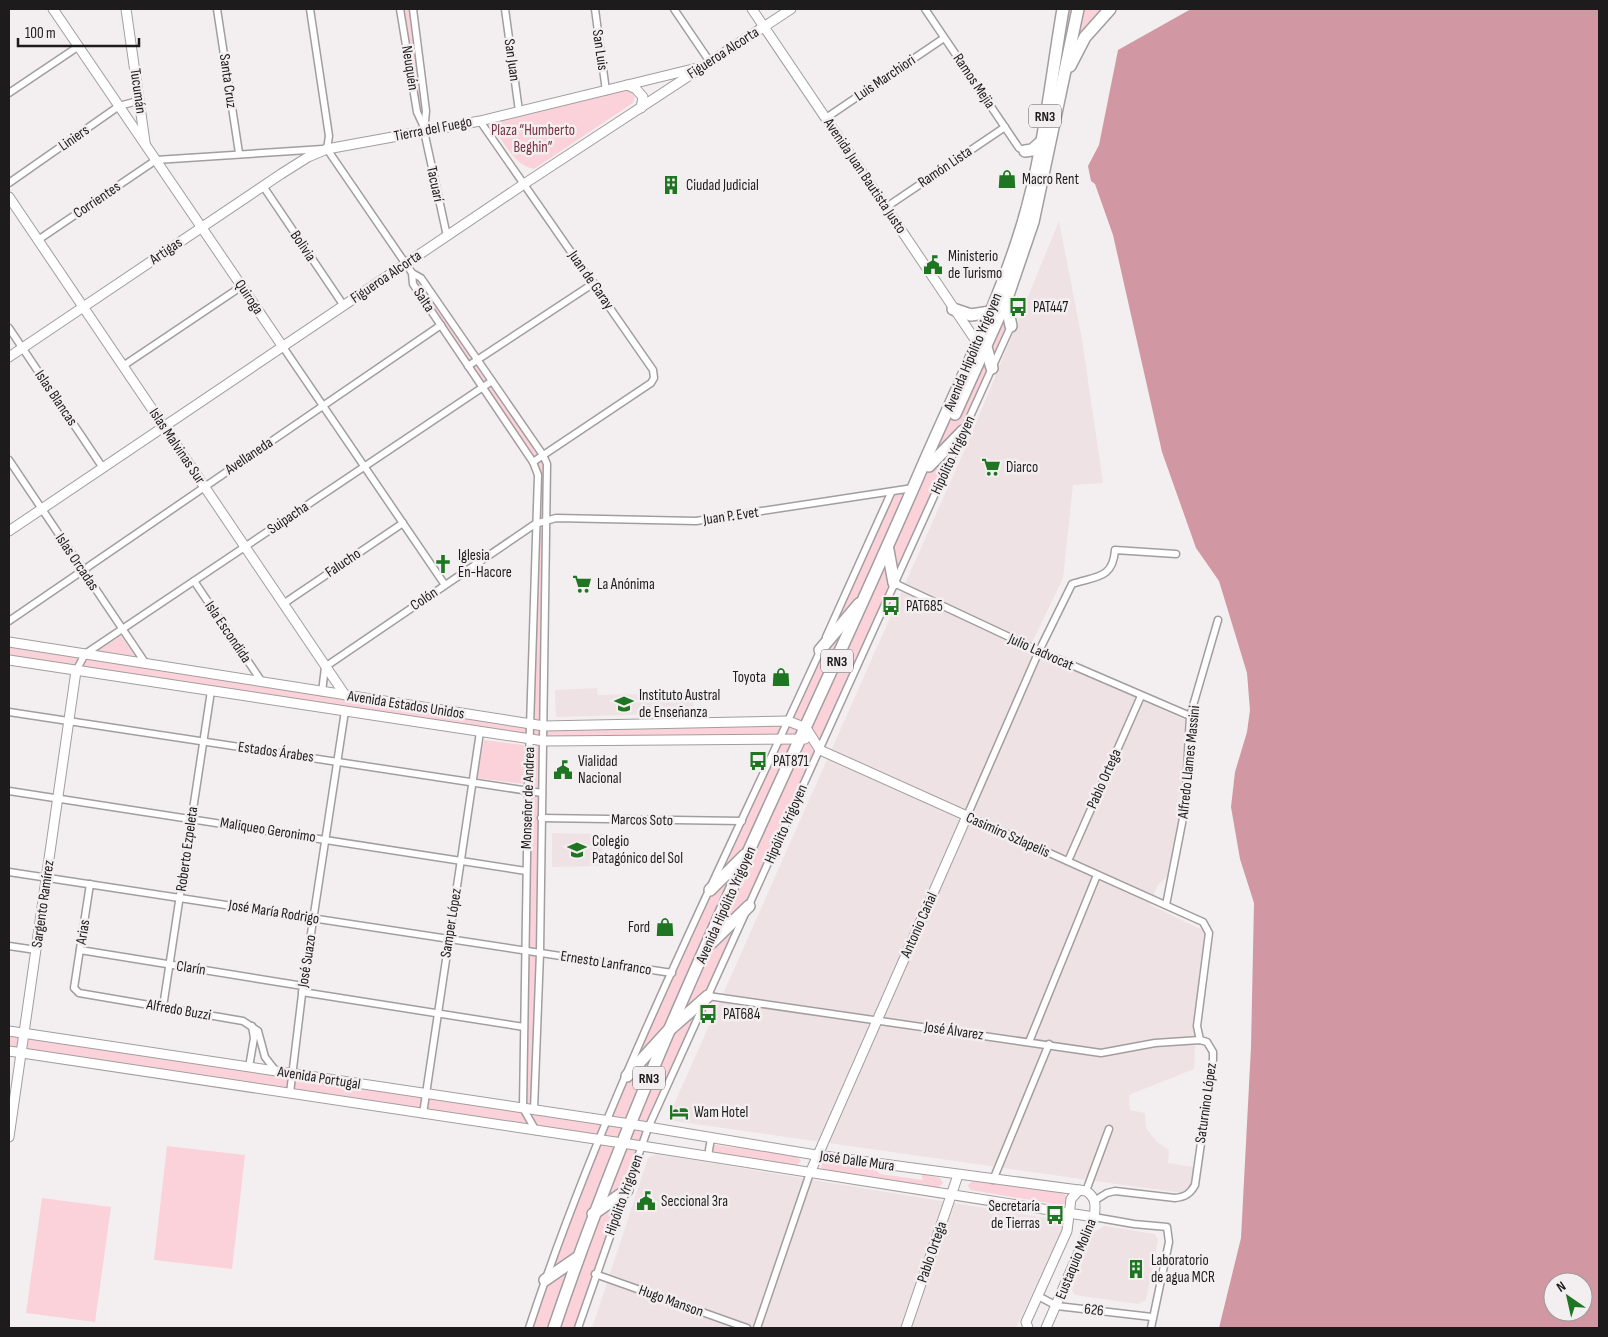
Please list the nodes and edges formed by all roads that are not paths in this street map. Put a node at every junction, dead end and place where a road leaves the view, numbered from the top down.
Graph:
1 (54, 9) edge
2 (126, 9) edge
3 (218, 9) edge
4 (310, 9) edge
5 (400, 9) edge
6 (413, 9) edge
7 (505, 9) edge
8 (595, 9) edge
9 (674, 9) edge
10 (752, 9) edge
11 (791, 9) edge
12 (925, 9) edge
13 (1063, 9) edge
14 (1078, 9) edge
15 (1110, 9) edge
16 (764, 26) junction
17 (944, 38) junction
18 (78, 46) junction
19 (708, 64) junction
20 (627, 85) junction
21 (606, 91) junction
22 (9, 94) edge
23 (139, 95) junction
24 (119, 106) junction
25 (641, 108) junction
26 (1057, 109) junction
27 (519, 111) junction
28 (826, 118) junction
29 (480, 120) junction
30 (1005, 127) junction
31 (424, 129) junction
32 (1040, 143) junction
33 (146, 145) junction
34 (326, 149) junction
35 (1026, 151) joint
36 (239, 153) junction
37 (156, 160) junction
38 (9, 183) edge
39 (524, 184) junction
40 (263, 186) junction
41 (9, 197) edge
42 (885, 208) junction
43 (202, 227) junction
44 (447, 236) junction
45 (38, 240) junction
46 (405, 264) junction
47 (412, 273) junction
48 (594, 283) junction
49 (242, 286) junction
50 (1006, 301) junction
51 (344, 306) junction
52 (83, 307) junction
53 (953, 309) junction
54 (990, 312) junction
55 (441, 325) junction
56 (1011, 326) joint
57 (9, 328) edge
58 (982, 345) junction
59 (283, 347) junction
60 (22, 348) junction
61 (9, 357) edge
62 (477, 360) junction
63 (122, 366) junction
64 (468, 366) junction
65 (992, 368) junction
66 (492, 380) junction
67 (482, 387) junction
68 (323, 406) junction
69 (164, 427) junction
70 (963, 431) junction
71 (538, 458) junction
72 (9, 460) edge
73 (364, 466) junction
74 (929, 466) junction
75 (103, 468) junction
76 (204, 487) junction
77 (915, 488) junction
78 (891, 493) junction
79 (42, 509) junction
80 (546, 520) junction
81 (403, 523) junction
82 (535, 524) junction
83 (9, 531) edge
84 (244, 547) junction
85 (888, 550) junction
86 (1176, 554) dead end
87 (83, 570) junction
88 (194, 581) junction
89 (894, 583) junction
90 (445, 585) junction
91 (868, 594) junction
92 (283, 604) junction
93 (1218, 620) dead end
94 (9, 621) edge
95 (122, 629) junction
96 (9, 642) edge
97 (820, 650) junction
98 (1039, 651) junction
99 (84, 654) junction
100 (9, 660) edge
101 (146, 664) junction
102 (325, 666) junction
103 (76, 671) junction
104 (262, 682) junction
105 (211, 691) junction
106 (322, 692) junction
107 (344, 695) junction
108 (1140, 696) junction
109 (344, 711) junction
110 (9, 712) edge
111 (1190, 716) junction
112 (70, 721) junction
113 (788, 721) junction
114 (530, 724) junction
115 (544, 726) junction
116 (480, 732) junction
117 (804, 733) junction
118 (530, 739) junction
119 (779, 739) junction
120 (203, 741) junction
121 (544, 741) junction
122 (818, 747) junction
123 (338, 761) junction
124 (473, 781) junction
125 (528, 790) junction
126 (9, 791) edge
127 (542, 793) junction
128 (58, 799) junction
129 (967, 816) junction
130 (541, 818) junction
131 (191, 819) junction
132 (742, 821) junction
133 (326, 839) junction
134 (751, 848) junction
135 (461, 859) junction
136 (1068, 861) junction
137 (526, 871) junction
138 (9, 872) edge
139 (1097, 874) junction
140 (47, 878) junction
141 (90, 884) junction
142 (710, 890) junction
143 (181, 898) junction
144 (1166, 905) junction
145 (749, 906) junction
146 (314, 918) junction
147 (1203, 922) joint
148 (448, 939) junction
149 (707, 945) junction
150 (9, 946) edge
151 (36, 950) junction
152 (80, 950) junction
153 (526, 951) junction
154 (540, 953) junction
155 (170, 965) junction
156 (672, 973) junction
157 (74, 980) joint
158 (303, 989) junction
159 (708, 996) junction
160 (163, 1007) junction
161 (437, 1014) junction
162 (877, 1020) junction
163 (252, 1026) junction
164 (524, 1027) junction
165 (9, 1031) edge
166 (668, 1032) junction
167 (24, 1033) junction
168 (1200, 1040) junction
169 (1029, 1042) junction
170 (1049, 1044) junction
171 (9, 1051) edge
172 (21, 1053) junction
173 (248, 1067) junction
174 (275, 1071) junction
175 (292, 1073) junction
176 (627, 1076) junction
177 (290, 1093) junction
178 (426, 1094) junction
179 (523, 1108) junction
180 (534, 1110) junction
181 (423, 1114) junction
182 (606, 1121) junction
183 (630, 1124) junction
184 (648, 1128) junction
185 (1108, 1129) dead end
186 (536, 1131) junction
187 (9, 1133) edge
188 (711, 1138) junction
189 (599, 1140) junction
190 (621, 1143) junction
191 (642, 1146) junction
192 (816, 1155) junction
193 (708, 1156) junction
194 (810, 1173) junction
195 (958, 1175) junction
196 (993, 1180) junction
197 (627, 1190) junction
198 (1082, 1191) junction
199 (952, 1194) junction
200 (1094, 1200) junction
201 (1069, 1211) junction
202 (594, 1214) junction
203 (1094, 1217) junction
204 (577, 1258) junction
205 (596, 1274) junction
206 (544, 1280) junction
207 (1038, 1296) junction
208 (1056, 1306) junction
209 (1152, 1317) junction
210 (1025, 1326) edge
211 (529, 1328) edge
212 (554, 1328) edge
213 (578, 1328) edge
214 (747, 1328) edge
215 (757, 1328) edge
216 (906, 1328) edge
217 (1046, 1328) edge
218 (1151, 1328) edge

1 - 18 main road, Quiroga
2 - 23 main road, Tucumán
3 - 36 street, Santa Cruz
4 - 34 street
5 - 31 street, Neuquén
6 - 31 street, Neuquén
7 - 27 street, San Juan
8 - 21 street, San Luis
9 - 19 street
10 - 16 main road, Avenida Juan Bautista Justo
11 - 16 main road, Figueroa Alcorta
12 - 17 street, Ramos Mejia
13 - 32 highway, Avenida Hipólito Yrigoyen / RN3
14 - 26 highway
15 - 26 highway, RN3
16 - 19 main road, Figueroa Alcorta
16 - 28 main road, Avenida Juan Bautista Justo
17 - 28 street, Luis Marchiori
17 - 30 street, Ramos Mejia
18 - 22 street
18 - 24 main road, Quiroga
19 - 20 main road, Tierra del Fuego
19 - 25 main road, Figueroa Alcorta
20 - 21 main road, Tierra del Fuego
20 - 25 main road
21 - 27 main road, Tierra del Fuego
23 - 24 street, Liniers
23 - 33 main road, Tucumán
24 - 33 main road, Quiroga
24 - 38 street, Liniers
25 - 39 main road, Figueroa Alcorta
26 - 50 highway, Avenida Hipólito Yrigoyen / RN3
27 - 29 main road, Tierra del Fuego
28 - 42 main road, Avenida Juan Bautista Justo
29 - 31 main road, Tierra del Fuego
29 - 39 street, Juan de Garay
30 - 35 street, Ramos Mejia
30 - 42 street, Ramón Lista
31 - 34 main road, Tierra del Fuego
31 - 44 street, Tacuarí
32 - 35 highway
32 - 54 highway, Avenida Hipólito Yrigoyen / RN3
33 - 37 main road, Quiroga
34 - 36 street, Tierra del Fuego
34 - 40 main road, Artigas
34 - 46 street
36 - 37 street, Tierra del Fuego
37 - 43 main road, Quiroga
37 - 45 street, Corrientes
39 - 44 main road, Figueroa Alcorta
39 - 48 street, Juan de Garay
40 - 43 main road, Artigas
40 - 51 street, Bolivia
41 - 45 main road, Islas Malvinas Sur
42 - 53 main road, Avenida Juan Bautista Justo
43 - 49 main road, Quiroga
43 - 52 main road, Artigas
44 - 46 main road, Figueroa Alcorta
45 - 52 main road, Islas Malvinas Sur
46 - 47 street
46 - 51 main road, Figueroa Alcorta
47 - 55 street, Salta
47 - 62 street, Salta
48 - 62 street
48 - 71 street, Juan de Garay
49 - 59 main road, Quiroga
49 - 63 street
50 - 56 highway
50 - 58 highway, Avenida Hipólito Yrigoyen / RN3
51 - 59 main road, Figueroa Alcorta
52 - 60 main road, Artigas
52 - 63 main road, Islas Malvinas Sur
53 - 54 highway
53 - 58 main road, Avenida Juan Bautista Justo
54 - 58 highway, Avenida Hipólito Yrigoyen / RN3
55 - 64 street, Salta
55 - 68 street, Avellaneda
56 - 65 street, Hipólito Yrigoyen
57 - 60 street, Islas Blancas
58 - 65 highway
58 - 74 highway, Avenida Hipólito Yrigoyen / RN3
58 - 77 highway, Avenida Hipólito Yrigoyen / RN3
59 - 68 street, Quiroga
59 - 69 main road, Figueroa Alcorta
60 - 61 main road, Artigas
60 - 75 street, Islas Blancas
62 - 64 street
62 - 66 street, Salta
63 - 69 main road, Islas Malvinas Sur
64 - 67 street, Salta
65 - 70 street, Hipólito Yrigoyen
66 - 67 street, Suipacha
66 - 71 street, Salta
67 - 71 street, Salta
67 - 73 street, Suipacha
68 - 73 street, Quiroga
68 - 76 street, Avellaneda
69 - 75 main road, Figueroa Alcorta
69 - 76 main road, Islas Malvinas Sur
70 - 74 highway
70 - 89 street, Hipólito Yrigoyen
71 - 80 street, Monseñor de Andrea
71 - 82 street, Monseñor de Andrea
72 - 79 street, Islas Orcadas
73 - 81 street, Quiroga
73 - 84 street, Suipacha
74 - 77 highway, Avenida Hipólito Yrigoyen / RN3
75 - 79 main road, Figueroa Alcorta
76 - 84 main road, Islas Malvinas Sur
76 - 87 street, Avellaneda
77 - 78 street, Juan P. Evet
77 - 85 highway, Avenida Hipólito Yrigoyen / RN3
78 - 80 street, Juan P. Evet
78 - 97 street
79 - 83 main road, Figueroa Alcorta
79 - 87 street, Islas Orcadas
80 - 82 street, Colón
80 - 115 street, Monseñor de Andrea
81 - 90 street, Quiroga
81 - 92 street, Falucho
82 - 90 street, Colón
82 - 114 street, Monseñor de Andrea
84 - 88 street, Suipacha
84 - 92 main road, Islas Malvinas Sur
85 - 89 highway
85 - 91 highway, Avenida Hipólito Yrigoyen / RN3
86 - 98 street, Antonio Cañal
87 - 94 street, Avellaneda
87 - 95 street, Islas Orcadas
88 - 95 street, Suipacha
88 - 104 street, Isla Escondida
89 - 98 street, Julio Ladvocat
89 - 122 street, Hipólito Yrigoyen
90 - 102 street, Colón
91 - 97 highway
91 - 117 highway, Avenida Hipólito Yrigoyen / RN3
92 - 102 main road, Islas Malvinas Sur
93 - 111 street, Alfredo Llames Massini
95 - 99 street, Suipacha
95 - 101 street, Islas Orcadas
96 - 99 main road, Avenida Estados Unidos
97 - 113 street
98 - 108 street, Julio Ladvocat
98 - 129 street, Antonio Cañal
99 - 101 main road, Avenida Estados Unidos
99 - 103 street
100 - 103 main road, Avenida Estados Unidos
101 - 104 main road, Avenida Estados Unidos
102 - 106 street
102 - 107 main road, Islas Malvinas Sur
103 - 105 main road, Avenida Estados Unidos
103 - 112 main road, Sargento Ramírez
104 - 106 main road, Avenida Estados Unidos
105 - 109 main road, Avenida Estados Unidos
105 - 120 street, Roberto Ezpeleta
106 - 107 main road, Avenida Estados Unidos
107 - 114 main road, Avenida Estados Unidos
108 - 111 street, Julio Ladvocat
108 - 136 street, Pablo Ortega
109 - 116 main road, Avenida Estados Unidos
109 - 123 street, José Suazo
110 - 112 street, Estados Árabes
111 - 144 street, Alfredo Llames Massini
112 - 120 street, Estados Árabes
112 - 128 main road, Sargento Ramírez
113 - 115 main road, Avenida Estados Unidos
113 - 117 main road, Avenida Estados Unidos
113 - 119 street
114 - 115 main road, Avenida Estados Unidos
114 - 118 street, Monseñor de Andrea
115 - 121 street, Monseñor de Andrea
116 - 118 main road, Avenida Estados Unidos
116 - 124 street, Samper López
117 - 119 main road, Avenida Estados Unidos
117 - 122 main road, Casimiro Szlapelis
117 - 134 highway, Avenida Hipólito Yrigoyen / RN3
118 - 121 main road, Avenida Estados Unidos
118 - 125 street, Monseñor de Andrea
119 - 121 main road, Avenida Estados Unidos
119 - 132 street
120 - 123 street, Estados Árabes
120 - 131 street, Roberto Ezpeleta
121 - 127 street, Monseñor de Andrea
122 - 129 main road, Casimiro Szlapelis
122 - 145 street, Hipólito Yrigoyen
123 - 124 street, Estados Árabes
123 - 133 street, José Suazo
124 - 125 street, Estados Árabes
124 - 135 street, Samper López
125 - 127 street, Estados Árabes
125 - 137 street, Monseñor de Andrea
126 - 128 street, Maliqueo Geronimo
127 - 130 street, Monseñor de Andrea
128 - 131 street, Maliqueo Geronimo
128 - 140 main road, Sargento Ramírez
129 - 136 street, Casimiro Szlapelis
129 - 162 main road, Antonio Cañal
130 - 132 street, Marcos Soto
130 - 154 street, Monseñor de Andrea
131 - 133 street, Maliqueo Geronimo
131 - 143 street, Roberto Ezpeleta
132 - 142 street
133 - 135 street, Maliqueo Geronimo
133 - 146 street, José Suazo
134 - 142 highway
134 - 149 highway, Avenida Hipólito Yrigoyen / RN3
135 - 137 street, Maliqueo Geronimo
135 - 148 street, Samper López
136 - 139 street, Casimiro Szlapelis
137 - 153 street, Monseñor de Andrea
138 - 140 street, José María Rodrigo
139 - 144 street, Casimiro Szlapelis
139 - 169 street
140 - 141 street, José María Rodrigo
140 - 151 main road, Sargento Ramírez
141 - 143 street, José María Rodrigo
141 - 152 street, Arias
142 - 156 street
143 - 146 street, José María Rodrigo
143 - 155 street, Roberto Ezpeleta
144 - 147 street, Casimiro Szlapelis
145 - 149 highway
145 - 159 street, Hipólito Yrigoyen
146 - 148 street, José María Rodrigo
146 - 158 street, José Suazo
147 - 168 street, Saturnino López
148 - 153 street, José María Rodrigo
148 - 161 street, Samper López
149 - 166 highway, Avenida Hipólito Yrigoyen / RN3
150 - 151 street
151 - 167 main road, Sargento Ramírez
152 - 155 street, Clarín
152 - 157 street, Arias
153 - 154 street, José María Rodrigo
153 - 164 street, Monseñor de Andrea
154 - 156 street, Ernesto Lanfranco
154 - 180 street, Monseñor de Andrea
155 - 158 street, Clarín
155 - 160 street, Roberto Ezpeleta
156 - 176 street
157 - 160 street, Alfredo Buzzi
158 - 161 street, Clarín
158 - 175 street, José Suazo
159 - 162 street, José Álvarez
159 - 166 highway
159 - 184 street, Hipólito Yrigoyen
160 - 163 street, Alfredo Buzzi
161 - 164 street, Clarín
161 - 178 street, Samper López
162 - 169 street, José Álvarez
162 - 192 main road, Antonio Cañal
163 - 173 street
163 - 174 street
164 - 179 street, Monseñor de Andrea
165 - 167 main road, Avenida Portugal
166 - 176 highway
166 - 183 highway, Avenida Hipólito Yrigoyen / RN3
167 - 172 main road, Sargento Ramírez
167 - 173 main road, Avenida Portugal
168 - 170 street, José Álvarez
168 - 200 street, Saturnino López
169 - 170 street, José Álvarez
170 - 196 street
171 - 172 main road, Avenida Portugal
172 - 177 main road, Avenida Portugal
172 - 187 main road, Sargento Ramírez
173 - 174 main road, Avenida Portugal
174 - 175 main road, Avenida Portugal
175 - 177 street, José Suazo
175 - 178 main road, Avenida Portugal
176 - 182 street
177 - 181 main road, Avenida Portugal
178 - 179 main road, Avenida Portugal
178 - 181 street, Samper López
179 - 180 main road, Avenida Portugal
179 - 186 street
180 - 182 main road, Avenida Portugal
181 - 186 main road, Avenida Portugal
182 - 183 main road, Avenida Portugal
182 - 189 street
183 - 184 main road, José Dalle Mura
183 - 190 highway, Avenida Hipólito Yrigoyen / RN3
184 - 188 main road, José Dalle Mura
184 - 191 street, Hipólito Yrigoyen
185 - 198 street
186 - 189 main road, Avenida Portugal
188 - 192 main road, José Dalle Mura
188 - 193 street
189 - 190 main road, Avenida Portugal
189 - 206 street
190 - 191 main road, José Dalle Mura
190 - 202 highway, Avenida Hipólito Yrigoyen / RN3
191 - 193 main road, José Dalle Mura
191 - 197 street, Hipólito Yrigoyen
192 - 194 main road, Antonio Cañal
192 - 195 main road, José Dalle Mura
193 - 194 main road, José Dalle Mura
194 - 199 main road, José Dalle Mura
194 - 215 street, Antonio Cañal
195 - 196 main road, José Dalle Mura
195 - 199 main road, Pablo Ortega
196 - 198 main road, José Dalle Mura
197 - 202 highway
197 - 205 street, Hipólito Yrigoyen
198 - 200 main road, Eustaquio Molina
198 - 201 main road
199 - 201 main road, José Dalle Mura
199 - 216 main road, Pablo Ortega
200 - 203 main road, Eustaquio Molina
201 - 203 main road, José Dalle Mura
201 - 207 main road
202 - 204 highway, Avenida Hipólito Yrigoyen / RN3
203 - 208 main road, Eustaquio Molina
203 - 209 street
204 - 206 highway
204 - 212 highway, Avenida Hipólito Yrigoyen / RN3
205 - 213 street, Hipólito Yrigoyen
205 - 214 street, Hugo Manson
206 - 211 street
207 - 208 street, 626
207 - 210 main road
208 - 209 street, 626
208 - 217 main road, Eustaquio Molina
209 - 218 street

